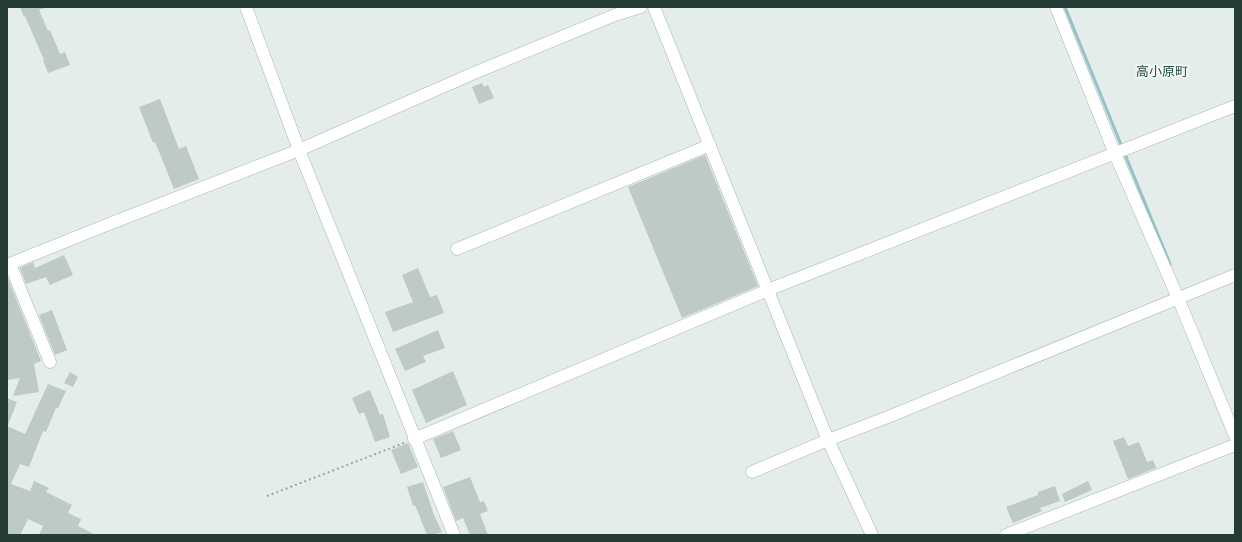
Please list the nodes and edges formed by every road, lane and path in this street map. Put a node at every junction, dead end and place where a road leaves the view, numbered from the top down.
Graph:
1 (246, 7) edge
2 (641, 7) edge
3 (654, 7) edge
4 (1056, 7) edge
5 (1235, 106) edge
6 (710, 146) junction
7 (299, 150) junction
8 (1120, 152) junction
9 (457, 249) dead end
10 (8, 265) edge
11 (1235, 275) edge
12 (768, 290) junction
13 (1182, 296) junction
14 (50, 362) dead end
15 (1235, 436) edge
16 (414, 439) junction
17 (828, 440) junction
18 (1235, 445) edge
19 (752, 472) dead end
20 (267, 496) dead end
21 (454, 535) edge
22 (872, 535) edge
23 (1006, 535) edge

1 - 7 street
2 - 7 street
3 - 6 street
4 - 8 street
5 - 8 street
6 - 9 street
6 - 12 street
7 - 10 street
7 - 16 street
8 - 12 street
8 - 13 street
10 - 14 street
11 - 13 street
12 - 16 street
12 - 17 street
13 - 15 street
13 - 17 street
16 - 20 path
16 - 21 street
17 - 19 street
17 - 22 street
18 - 23 street

